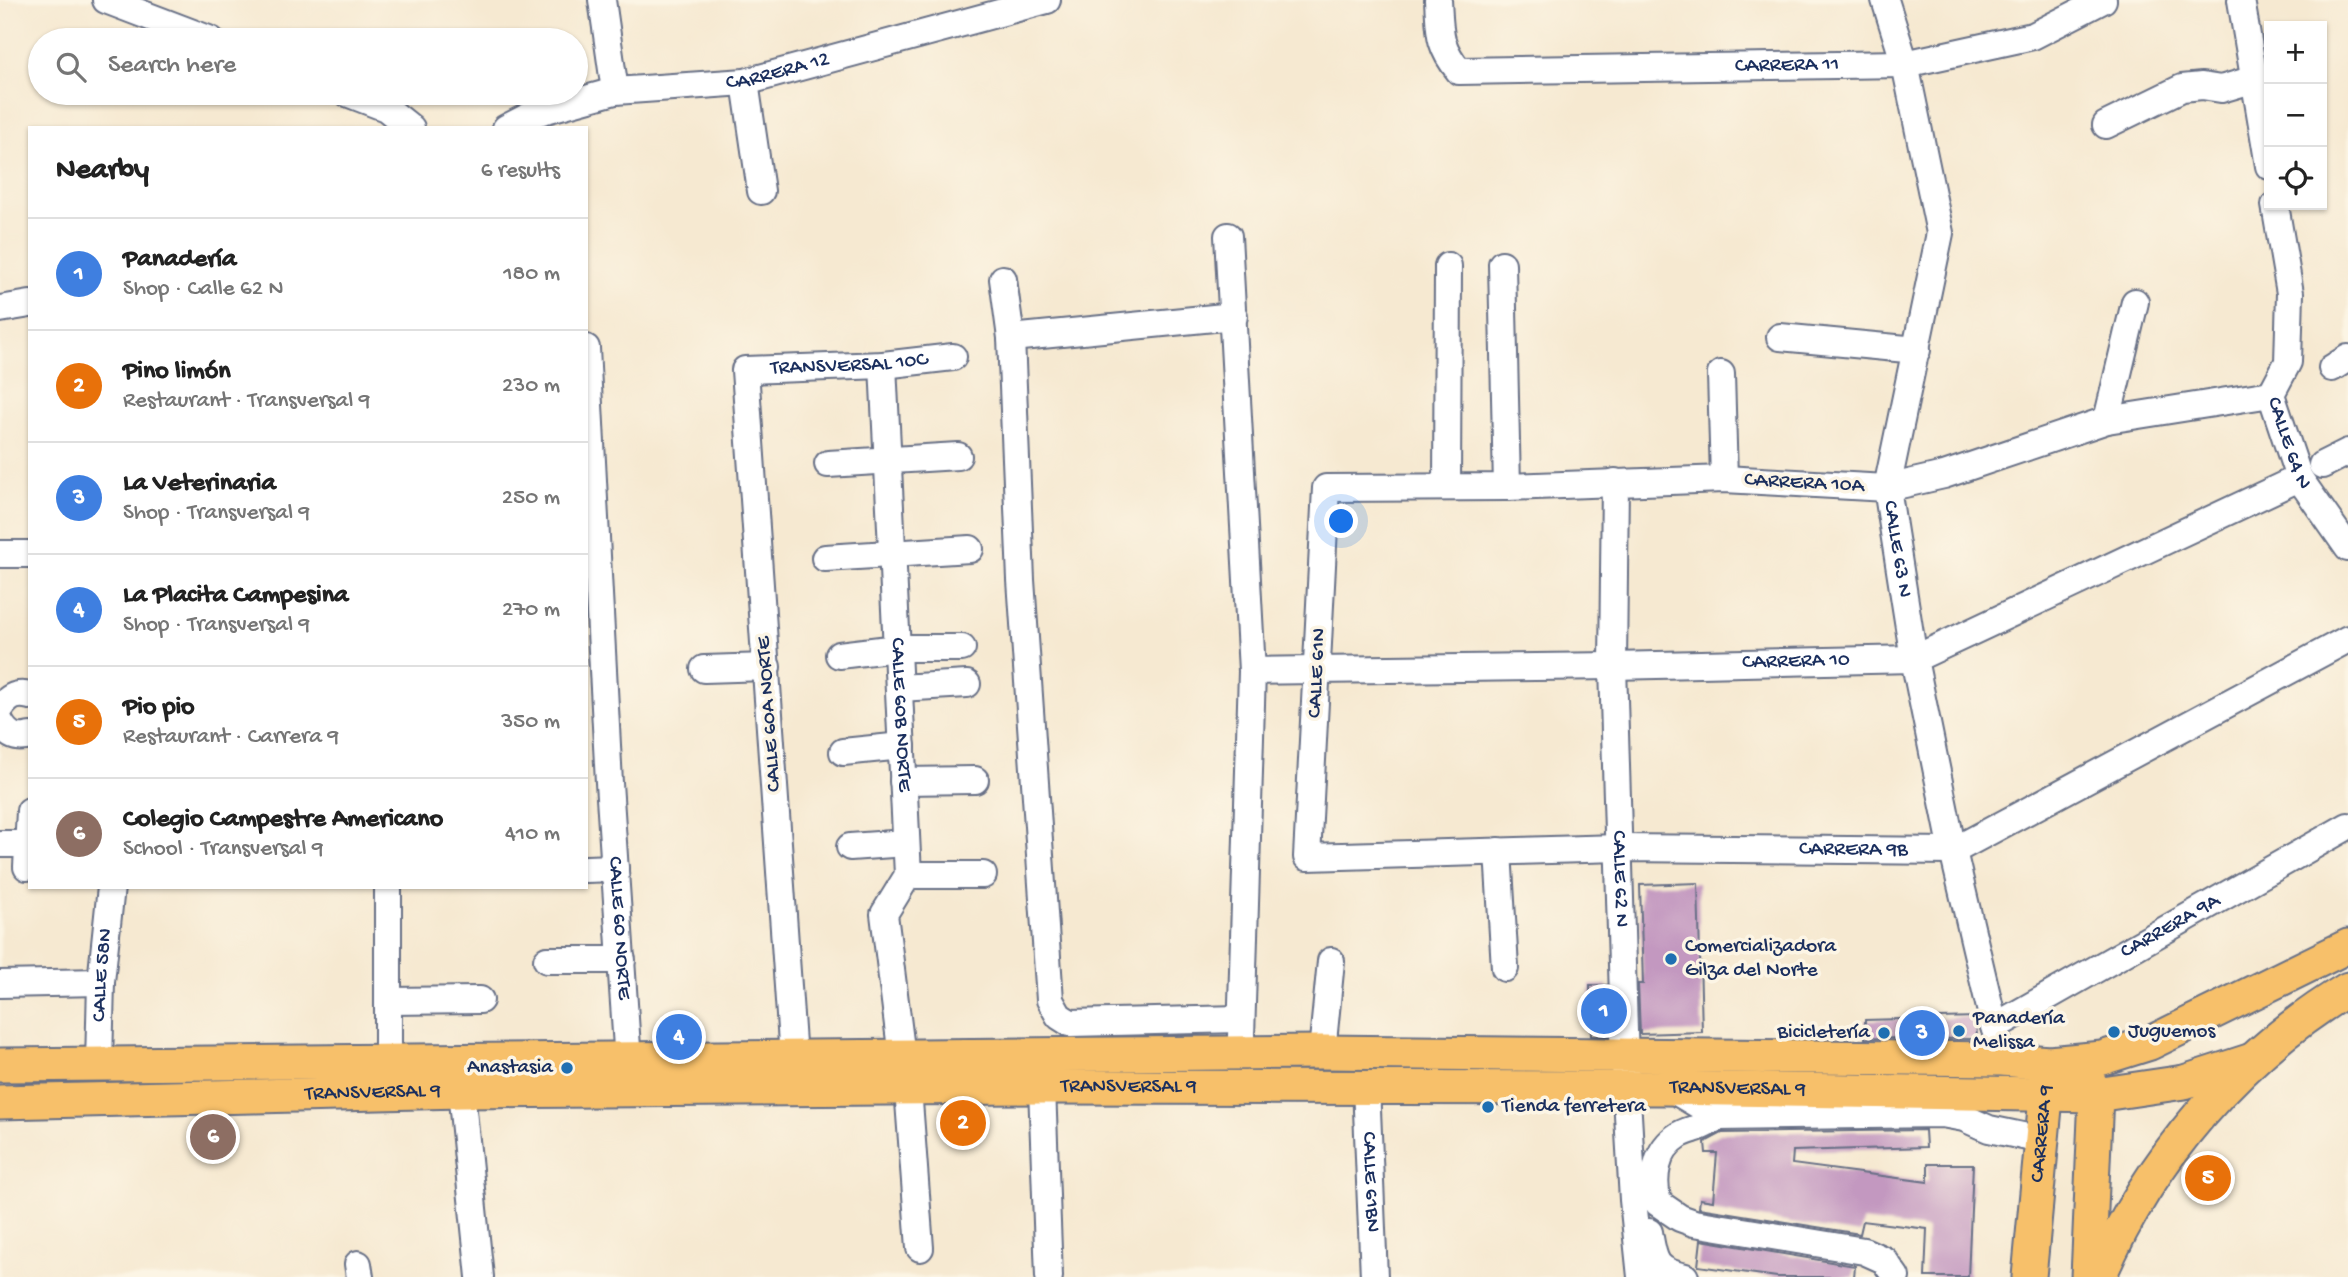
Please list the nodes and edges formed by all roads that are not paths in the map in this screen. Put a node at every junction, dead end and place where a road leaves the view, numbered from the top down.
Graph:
1 (106, 0) edge
2 (602, 0) edge
3 (1438, 0) edge
4 (1885, 0) edge
5 (2103, 0) edge
6 (2241, 0) edge
7 (1037, 2) edge
8 (180, 28) edge
9 (1905, 64) junction
10 (2255, 79) junction
11 (745, 82) junction
12 (615, 91) junction
13 (588, 98) edge
14 (378, 105) edge
15 (564, 105) edge
16 (2106, 124) dead end
17 (408, 126) edge
18 (510, 126) edge
19 (2266, 147) edge
20 (761, 191) dead end
21 (2277, 210) edge
22 (1228, 236) dead end
23 (1502, 264) dead end
24 (1448, 266) dead end
25 (1003, 279) dead end
26 (2135, 302) dead end
27 (28, 304) edge
28 (0, 309) edge
29 (1234, 316) junction
30 (1780, 337) dead end
31 (1011, 338) junction
32 (1917, 350) junction
33 (953, 358) dead end
34 (883, 365) junction
35 (746, 370) joint
36 (1721, 374) dead end
37 (2270, 394) junction
38 (2107, 420) junction
39 (588, 421) edge
40 (2348, 452) edge
41 (958, 456) dead end
42 (888, 460) junction
43 (828, 464) dead end
44 (2310, 472) junction
45 (1724, 479) junction
46 (1615, 482) junction
47 (1507, 486) junction
48 (1447, 487) junction
49 (1326, 488) joint
50 (1887, 488) junction
51 (2348, 548) edge
52 (970, 549) dead end
53 (0, 554) edge
54 (28, 554) edge
55 (892, 554) junction
56 (825, 558) dead end
57 (2348, 639) edge
58 (897, 648) junction
59 (962, 648) dead end
60 (839, 655) dead end
61 (1914, 659) junction
62 (1613, 666) junction
63 (767, 667) junction
64 (704, 669) dead end
65 (1318, 670) junction
66 (1252, 671) junction
67 (967, 684) dead end
68 (899, 688) junction
69 (28, 696) edge
70 (0, 709) edge
71 (0, 722) edge
72 (28, 736) edge
73 (902, 746) junction
74 (843, 752) dead end
75 (975, 780) dead end
76 (903, 781) junction
77 (598, 784) edge
78 (2348, 826) edge
79 (28, 840) edge
80 (906, 843) junction
81 (0, 844) edge
82 (850, 847) dead end
83 (1619, 848) junction
84 (1498, 851) junction
85 (1954, 851) junction
86 (1307, 857) joint
87 (615, 868) junction
88 (588, 869) edge
89 (908, 875) junction
90 (983, 875) dead end
91 (111, 889) edge
92 (388, 889) edge
93 (2348, 946) edge
94 (547, 960) dead end
95 (622, 960) junction
96 (1331, 961) dead end
97 (1505, 968) dead end
98 (102, 982) junction
99 (0, 984) edge
100 (2348, 989) edge
101 (480, 1000) dead end
102 (388, 1001) junction
103 (1240, 1019) junction
104 (1994, 1027) junction
105 (1241, 1052) junction
106 (1322, 1052) junction
107 (793, 1058) junction
108 (2002, 1059) junction
109 (2252, 1060) junction
110 (388, 1062) junction
111 (2049, 1063) junction
112 (99, 1064) junction
113 (0, 1065) edge
114 (1625, 1071) junction
115 (905, 1073) junction
116 (628, 1075) junction
117 (1366, 1086) junction
118 (1042, 1087) junction
119 (1664, 1088) junction
120 (461, 1091) junction
121 (2096, 1095) junction
122 (2046, 1096) junction
123 (0, 1102) edge
124 (1718, 1117) junction
125 (2042, 1140) junction
126 (1654, 1190) junction
127 (920, 1248) dead end
128 (480, 1277) edge
129 (1049, 1277) edge
130 (1374, 1277) edge
131 (1642, 1277) edge
132 (1685, 1277) edge
133 (1896, 1277) edge
134 (2029, 1277) edge
135 (2088, 1277) edge
136 (2099, 1277) edge

1 - 8 street
2 - 12 street
3 - 9 street, CARRERA 11
4 - 9 street, CALLE 63 N
5 - 9 street, CARRERA 11
6 - 10 street
7 - 11 street, CARRERA 12
9 - 32 street, CALLE 63 N
10 - 16 street
10 - 19 street
11 - 12 street, CARRERA 12
11 - 20 street
12 - 13 street, CARRERA 12
14 - 17 street
15 - 18 street, CARRERA 12
21 - 37 street, CALLE 64 N
22 - 29 street
23 - 47 street
24 - 48 street
25 - 31 street
26 - 38 street
27 - 28 street
29 - 31 street
29 - 66 street
30 - 32 street
31 - 103 street
32 - 50 street, CALLE 63 N
33 - 34 street, TRANSVERSAL 10C
34 - 35 street, TRANSVERSAL 10C
34 - 42 street, CALLE 60B NORTE
35 - 63 street, CALLE 60A NORTE
36 - 45 street
37 - 38 street, CARRERA 10A
37 - 44 street, CALLE 64 N
38 - 50 street, CARRERA 10A
39 - 77 street, CALLE 60 NORTE
40 - 44 street, CARRERA 10
41 - 42 street
42 - 43 street
42 - 55 street, CALLE 60B NORTE
44 - 51 street, CALLE 64 N
44 - 61 street, CARRERA 10
45 - 46 street, CARRERA 10A
45 - 50 street, CARRERA 10A
46 - 47 street, CARRERA 10A
46 - 62 street, CALLE 62 N
47 - 48 street, CARRERA 10A
48 - 49 street, CARRERA 10A
49 - 65 street, CALLE 61N
50 - 61 street, CALLE 63 N
52 - 55 street
53 - 54 street
55 - 56 street
55 - 58 street, CALLE 60B NORTE
57 - 85 street, CARRERA 9B
58 - 59 street
58 - 60 street
58 - 68 street, CALLE 60B NORTE
61 - 62 street, CARRERA 10
61 - 85 street, CALLE 63 N
62 - 65 street, CARRERA 10
62 - 83 street, CALLE 62 N
63 - 64 street
63 - 107 street, CALLE 60A NORTE
65 - 66 street, CARRERA 10
65 - 86 street, CALLE 61N
66 - 103 street
67 - 68 street
68 - 73 street, CALLE 60B NORTE
69 - 70 street
71 - 72 street
73 - 74 street
73 - 76 street, CALLE 60B NORTE
75 - 76 street
76 - 80 street, CALLE 60B NORTE
77 - 87 street, CALLE 60 NORTE
78 - 104 street, CARRERA 9A
79 - 81 street
80 - 82 street
80 - 89 street, CALLE 60B NORTE
83 - 84 street, CARRERA 9B
83 - 85 street, CARRERA 9B
83 - 114 street, CALLE 62 N
84 - 86 street, CARRERA 9B
84 - 97 street
85 - 104 street, CALLE 63 N
87 - 88 street
87 - 95 street, CALLE 60 NORTE
89 - 90 street
89 - 115 street
91 - 98 street, CALLE 58N
92 - 102 street
93 - 111 main road, CARRERA 9
94 - 95 street
95 - 116 street, CALLE 60 NORTE
96 - 106 street
98 - 99 street
98 - 112 street, CALLE 58N
100 - 109 main road
101 - 102 street
102 - 110 street
103 - 105 street
104 - 108 street, CALLE 63 N
105 - 106 main road, TRANSVERSAL 9
105 - 115 main road, TRANSVERSAL 9
106 - 114 main road, TRANSVERSAL 9
107 - 115 main road, TRANSVERSAL 9
107 - 116 main road, TRANSVERSAL 9
108 - 111 main road, TRANSVERSAL 9
108 - 114 main road, TRANSVERSAL 9
109 - 121 main road, TRANSVERSAL 9
109 - 136 main road
110 - 112 main road, TRANSVERSAL 9
110 - 116 main road, TRANSVERSAL 9
111 - 121 main road
111 - 122 main road, CARRERA 9
112 - 113 main road, TRANSVERSAL 9
114 - 117 main road, TRANSVERSAL 9
114 - 119 main road, TRANSVERSAL 9
114 - 131 street, CALLE 62 N
115 - 116 main road, TRANSVERSAL 9
115 - 118 main road, TRANSVERSAL 9
115 - 127 street
116 - 120 main road, TRANSVERSAL 9
117 - 118 main road, TRANSVERSAL 9
117 - 130 street, CALLE 61BN
118 - 129 street
119 - 122 main road, TRANSVERSAL 9
119 - 124 street
120 - 123 main road, TRANSVERSAL 9
120 - 128 street
121 - 122 main road, TRANSVERSAL 9
121 - 135 main road
122 - 125 main road, CARRERA 9
124 - 125 street
124 - 126 street
125 - 134 main road, CARRERA 9
126 - 132 street
126 - 133 street

